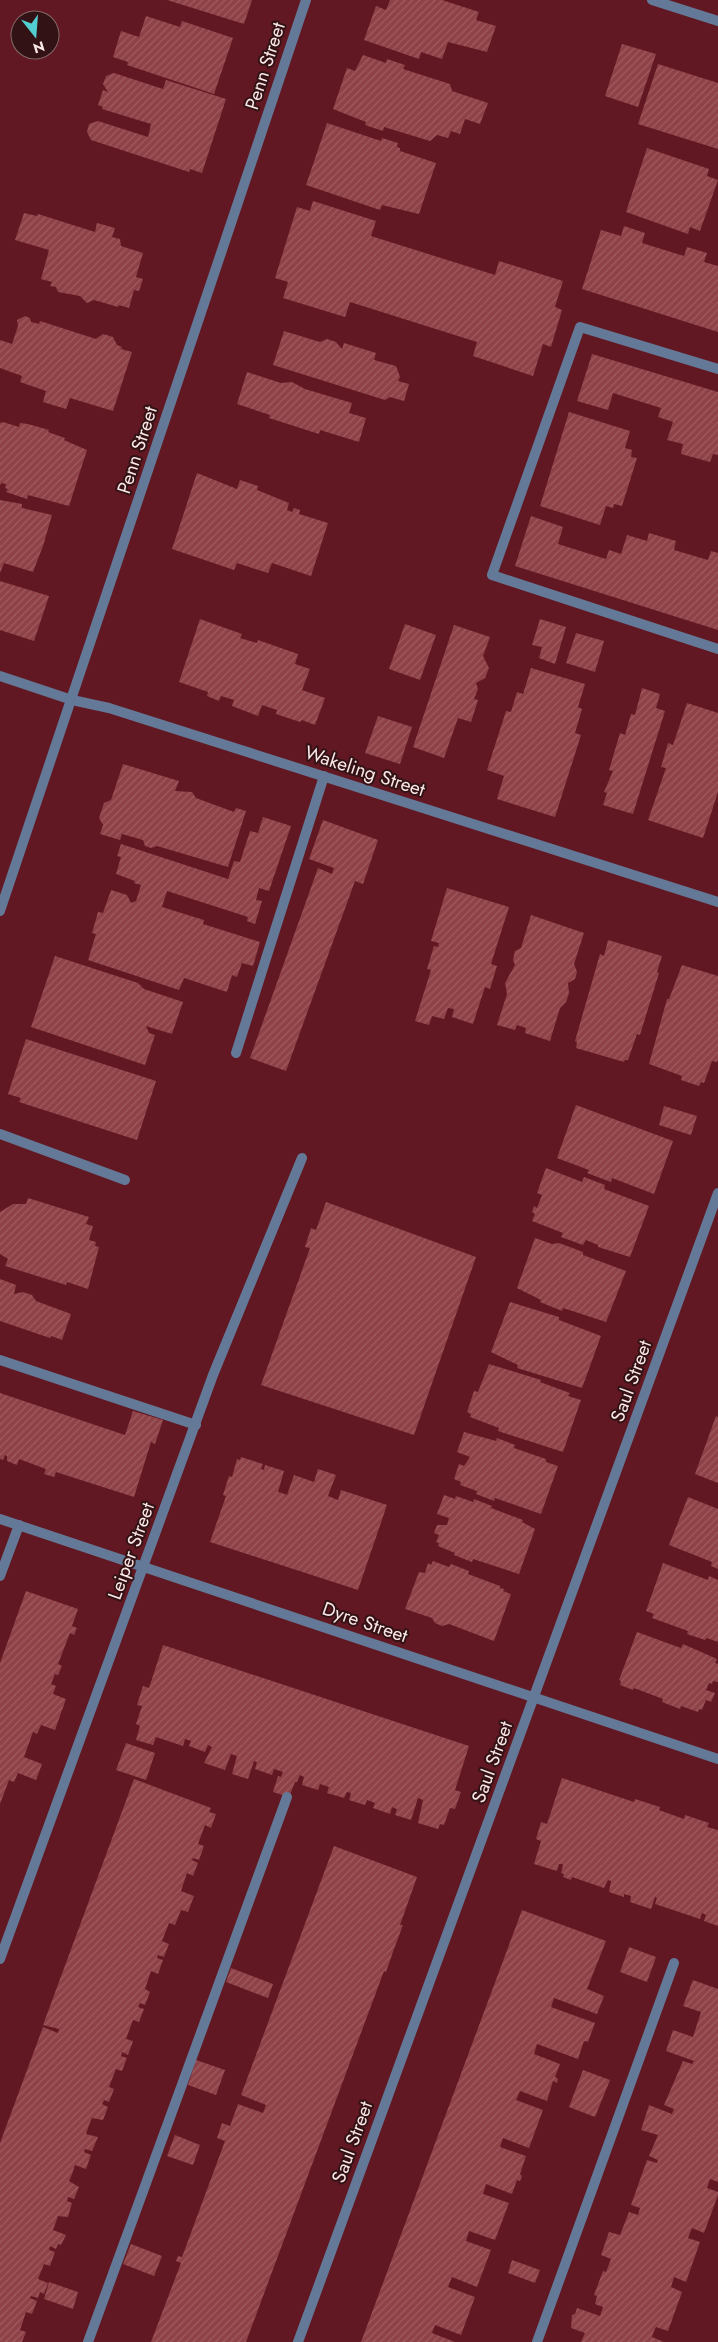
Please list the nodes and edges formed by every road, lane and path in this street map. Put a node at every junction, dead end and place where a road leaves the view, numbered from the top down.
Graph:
1 (306, 0) edge
2 (652, 0) edge
3 (718, 21) edge
4 (718, 369) edge
5 (718, 649) edge
6 (0, 676) edge
7 (72, 700) junction
8 (324, 776) junction
9 (718, 902) edge
10 (0, 911) edge
11 (236, 1053) dead end
12 (0, 1134) edge
13 (302, 1158) dead end
14 (125, 1180) dead end
15 (718, 1193) edge
16 (0, 1360) edge
17 (196, 1425) junction
18 (0, 1519) edge
19 (19, 1525) junction
20 (144, 1567) junction
21 (0, 1576) edge
22 (534, 1698) junction
23 (718, 1759) edge
24 (287, 1797) dead end
25 (0, 1959) edge
26 (674, 1963) dead end
27 (88, 2342) edge
28 (298, 2342) edge
29 (538, 2342) edge

1 - 7 street, Penn Street
2 - 3 street
4 - 5 street
6 - 7 street, Wakeling Street
7 - 8 street, Wakeling Street
7 - 10 street, Penn Street
8 - 9 street, Wakeling Street
8 - 11 street
12 - 14 street
13 - 17 street, Leiper Street
15 - 22 street, Saul Street
16 - 17 street
17 - 20 street, Leiper Street
18 - 19 street, Dyre Street
19 - 20 street, Dyre Street
19 - 21 street
20 - 22 street, Dyre Street
20 - 25 street, Leiper Street
22 - 23 street, Dyre Street
22 - 28 street, Saul Street
24 - 27 street
26 - 29 street

